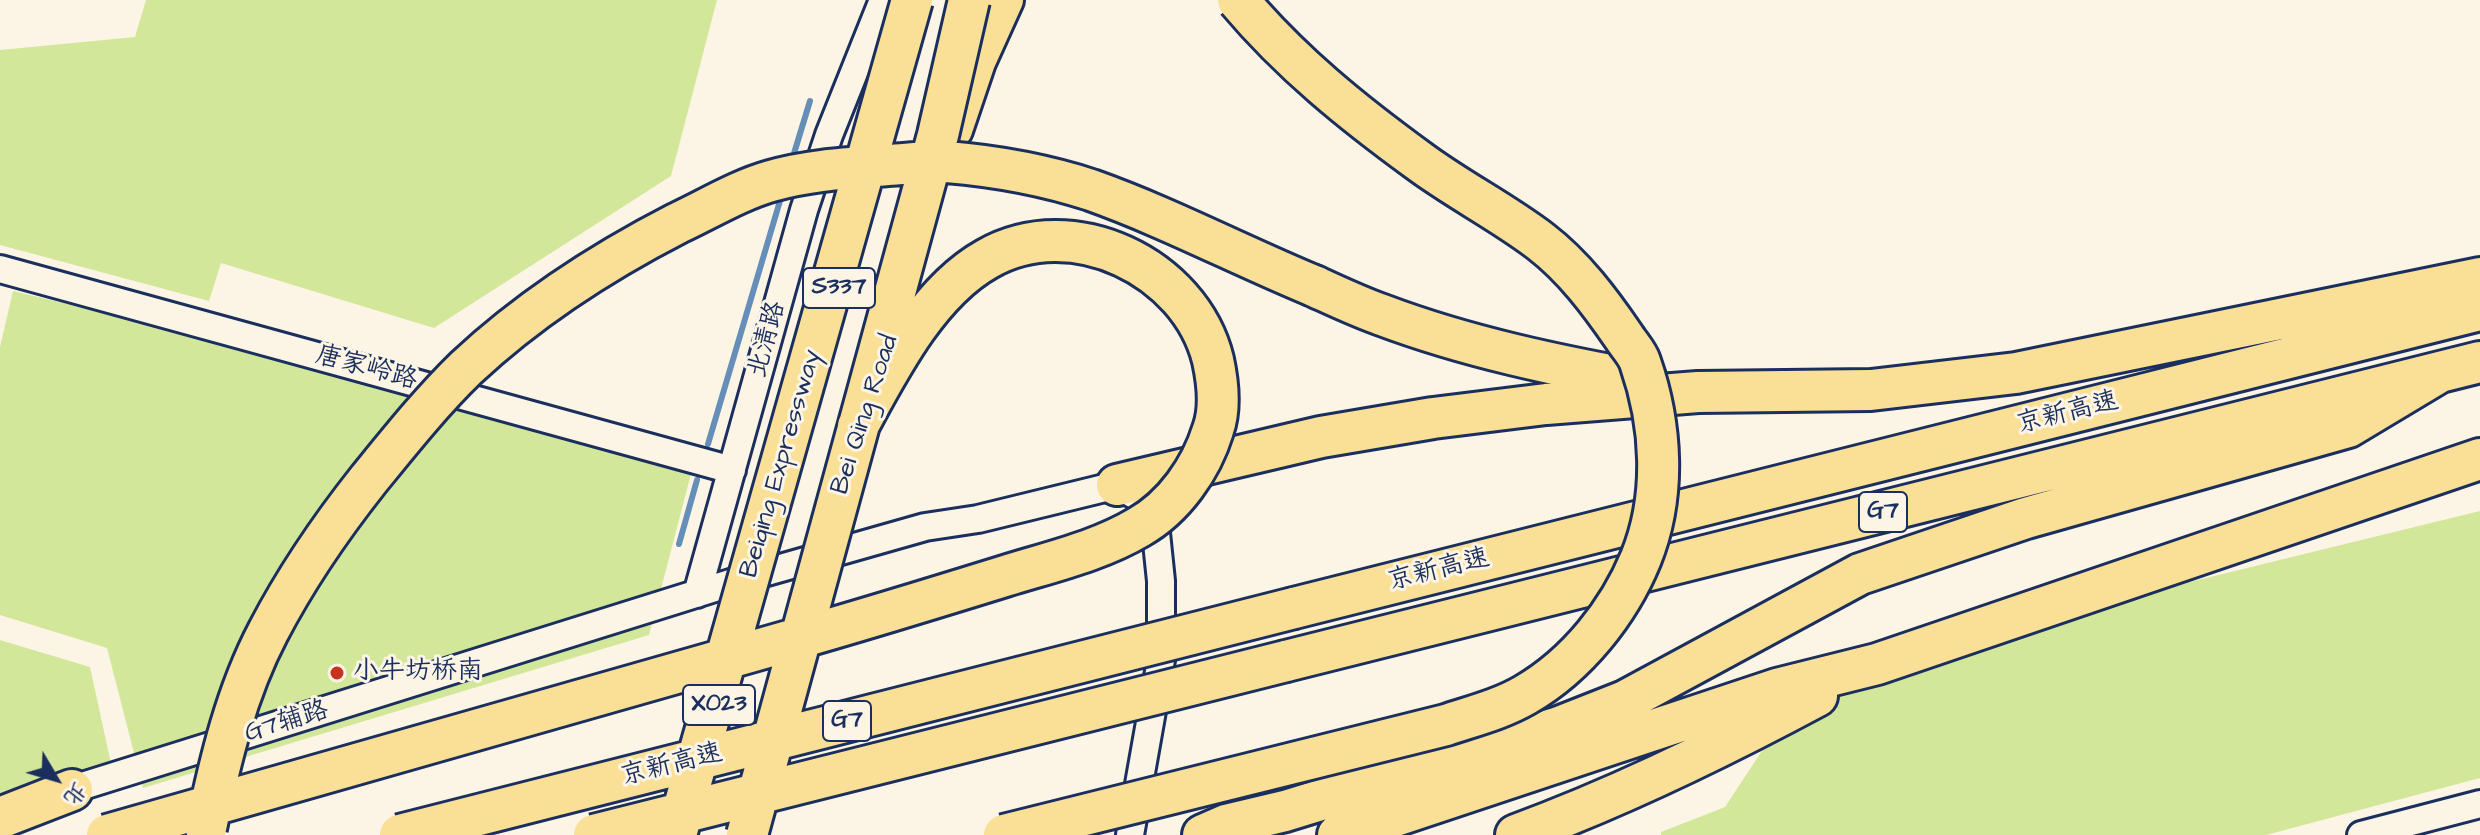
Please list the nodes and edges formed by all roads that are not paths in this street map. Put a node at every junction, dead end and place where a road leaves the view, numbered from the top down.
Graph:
1 (883, 0) edge
2 (914, 0) edge
3 (969, 0) edge
4 (1006, 0) edge
5 (1238, 0) edge
6 (0, 269) edge
7 (2480, 278) edge
8 (2480, 310) edge
9 (2480, 362) edge
10 (2438, 373) junction
11 (1698, 392) junction
12 (858, 426) junction
13 (2480, 459) edge
14 (732, 470) junction
15 (1117, 485) junction
16 (819, 557) junction
17 (756, 575) junction
18 (697, 594) junction
19 (1877, 664) junction
20 (72, 790) junction
21 (2480, 804) edge
22 (0, 811) edge
23 (0, 818) edge
24 (2439, 825) edge
25 (107, 835) edge
26 (205, 835) edge
27 (400, 835) edge
28 (594, 835) edge
29 (676, 835) edge
30 (683, 835) edge
31 (739, 835) edge
32 (747, 835) edge
33 (1004, 835) edge
34 (1130, 835) edge
35 (1203, 835) edge
36 (1338, 835) edge
37 (1516, 835) edge
38 (2361, 835) edge

1 - 14 street, 北清路
2 - 17 main road, S337
2 - 29 highway, Beiqing Expressway, bridge
3 - 12 highway, bridge
4 - 16 main road, Bei Qing Road / S337
5 - 33 highway, bridge
6 - 14 street, 唐家岭路
7 - 11 highway
8 - 27 highway, 京新高速 / G7, bridge
9 - 10 highway, 京新高速 / G7
10 - 28 highway, 京新高速 / G7, bridge
10 - 35 highway
11 - 15 highway
11 - 26 highway, bridge
12 - 25 highway, bridge
12 - 32 highway, bridge
13 - 19 highway
14 - 18 street, 北清路
15 - 16 street, G7辅路
15 - 34 street
16 - 17 street, G7辅路
16 - 31 main road, Bei Qing Road / S337
17 - 18 street, G7辅路
17 - 30 main road, X023
18 - 20 street, G7辅路
19 - 36 highway
19 - 37 highway
20 - 22 street, G7辅路
20 - 23 highway
21 - 24 street
24 - 38 street

